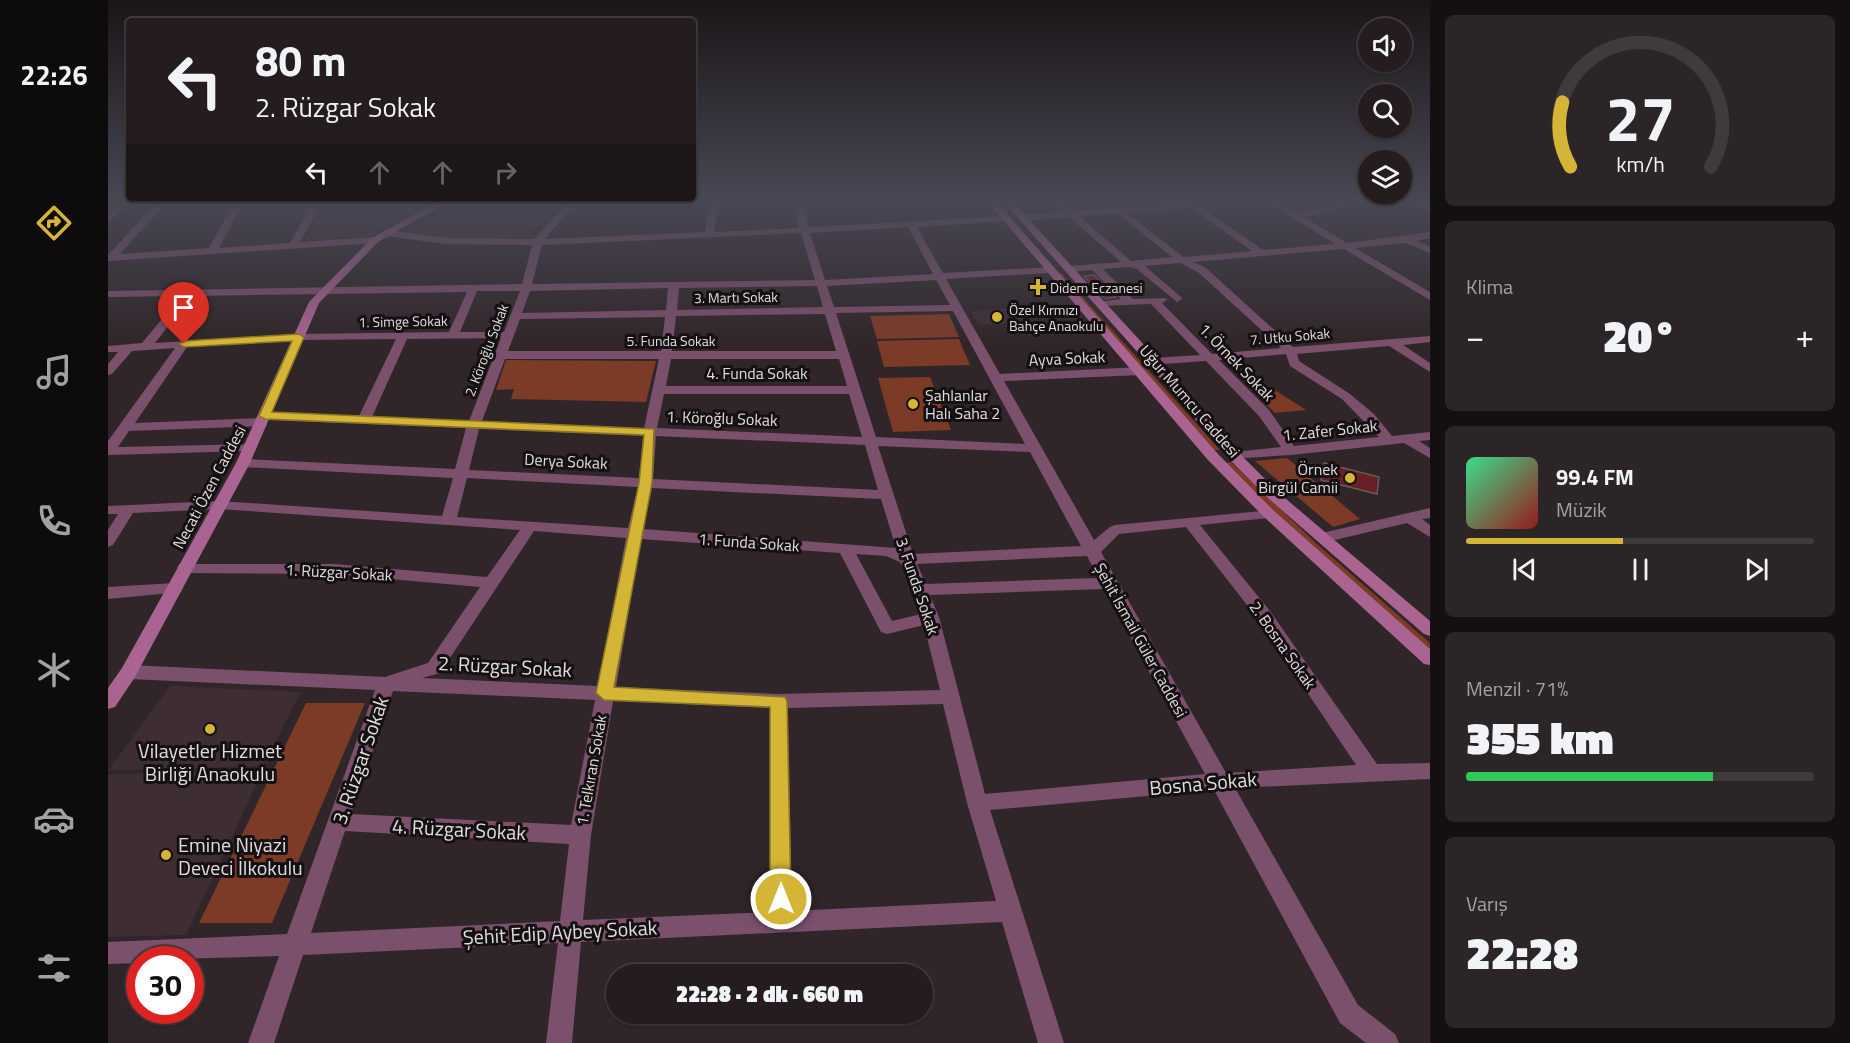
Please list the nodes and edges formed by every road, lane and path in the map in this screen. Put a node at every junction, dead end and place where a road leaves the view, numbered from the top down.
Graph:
1 (244, 249) edge
2 (367, 249) edge
3 (536, 249) edge
4 (810, 249) edge
5 (924, 249) edge
6 (1032, 249) edge
7 (1050, 249) edge
8 (1110, 249) edge
9 (1167, 249) edge
10 (1255, 249) edge
11 (1314, 249) edge
12 (1350, 249) edge
13 (212, 251) joint
14 (1261, 253) junction
15 (109, 258) edge
16 (1180, 259) junction
17 (1128, 264) junction
18 (1094, 266) junction
19 (1068, 268) junction
20 (1050, 270) junction
21 (939, 276) junction
22 (822, 283) junction
23 (674, 286) junction
24 (526, 288) junction
25 (327, 289) junction
26 (473, 289) junction
27 (190, 292) junction
28 (111, 296) edge
29 (1430, 297) edge
30 (1153, 300) junction
31 (1130, 302) junction
32 (1101, 304) junction
33 (957, 308) junction
34 (831, 310) junction
35 (673, 313) junction
36 (515, 316) junction
37 (508, 335) junction
38 (403, 336) junction
39 (453, 336) junction
40 (299, 337) junction
41 (1430, 339) edge
42 (1393, 343) junction
43 (184, 344) junction
44 (146, 346) junction
45 (129, 347) junction
46 (108, 349) edge
47 (1291, 351) junction
48 (499, 355) junction
49 (666, 355) junction
50 (843, 355) junction
51 (1213, 358) junction
52 (1153, 362) junction
53 (1430, 368) edge
54 (108, 371) edge
55 (1140, 371) junction
56 (996, 378) junction
57 (659, 390) junction
58 (856, 390) junction
59 (263, 419) junction
60 (364, 420) junction
61 (474, 424) junction
62 (125, 427) junction
63 (650, 432) junction
64 (1430, 436) edge
65 (1407, 439) junction
66 (870, 441) junction
67 (1389, 441) junction
68 (250, 447) junction
69 (1035, 447) junction
70 (108, 451) edge
71 (1291, 451) junction
72 (1430, 454) edge
73 (1234, 456) junction
74 (1213, 457) junction
75 (243, 463) junction
76 (461, 474) junction
77 (646, 483) junction
78 (888, 495) junction
79 (219, 505) junction
80 (129, 508) junction
81 (108, 510) edge
82 (1268, 513) junction
83 (1430, 513) edge
84 (1410, 518) junction
85 (448, 522) junction
86 (1190, 522) junction
87 (529, 528) junction
88 (1430, 532) edge
89 (634, 534) junction
90 (1322, 538) junction
91 (108, 542) edge
92 (845, 548) junction
93 (1092, 551) junction
94 (907, 559) junction
95 (185, 568) junction
96 (493, 583) junction
97 (1110, 583) junction
98 (174, 588) junction
99 (920, 590) junction
100 (108, 593) edge
101 (931, 617) junction
102 (1430, 630) edge
103 (1430, 659) edge
104 (129, 672) junction
105 (386, 683) junction
106 (604, 693) junction
107 (950, 697) junction
108 (110, 698) edge
109 (779, 701) junction
110 (1371, 771) junction
111 (1430, 771) edge
112 (1220, 781) junction
113 (977, 803) junction
114 (338, 822) junction
115 (580, 835) junction
116 (1012, 911) junction
117 (781, 921) junction
118 (569, 932) junction
119 (295, 944) junction
120 (108, 953) edge
121 (261, 1043) edge
122 (559, 1043) edge
123 (1051, 1043) edge
124 (1386, 1043) edge

1 - 13 street
2 - 25 street, Necati Özen Caddesi
3 - 24 street, 2. Köroğlu Sokak
4 - 22 street, 3. Funda Sokak
5 - 21 street, Şehit İsmail Güler Caddesi
6 - 20 street, Uğur Mumcu Caddesi
7 - 19 street, Uğur Mumcu Caddesi
8 - 17 street
9 - 16 street
10 - 14 street
11 - 14 street
12 - 29 street
13 - 15 street
14 - 16 street
16 - 17 street
16 - 47 street
17 - 18 street
17 - 30 street
18 - 19 street
18 - 31 street
19 - 20 street
19 - 32 street, Uğur Mumcu Caddesi
20 - 21 street
20 - 55 street, Uğur Mumcu Caddesi
21 - 22 street
21 - 33 street, Şehit İsmail Güler Caddesi
22 - 23 street
22 - 34 street, 3. Funda Sokak
23 - 24 street
23 - 35 street, 1. Telkıran Sokak
24 - 26 street
24 - 36 street, 2. Köroğlu Sokak
25 - 26 street
25 - 27 street
25 - 40 street, Necati Özen Caddesi
26 - 39 street
27 - 28 street
27 - 44 street
30 - 31 street
30 - 51 street, 1. Örnek Sokak
31 - 32 street
32 - 52 street, Uğur Mumcu Caddesi
33 - 34 street, 3. Martı Sokak
33 - 56 street, Şehit İsmail Güler Caddesi
34 - 35 street, 3. Martı Sokak
34 - 50 street, 3. Funda Sokak
35 - 36 street, 3. Martı Sokak
35 - 49 street, 1. Telkıran Sokak
36 - 37 street, 2. Köroğlu Sokak
37 - 39 street, 1. Simge Sokak
37 - 48 street, 2. Köroğlu Sokak
38 - 39 street, 1. Simge Sokak
38 - 40 street, 1. Simge Sokak
38 - 60 street
40 - 43 street, 1. Simge Sokak
40 - 59 street, Necati Özen Caddesi
41 - 42 street, 7. Utku Sokak
42 - 47 street, 7. Utku Sokak
42 - 53 street
43 - 44 street, 1. Simge Sokak
43 - 62 street
44 - 45 street, 1. Simge Sokak
45 - 46 street, 1. Simge Sokak
45 - 54 street
47 - 51 street, 7. Utku Sokak
47 - 67 street
48 - 49 street, 5. Funda Sokak
48 - 61 street, 2. Köroğlu Sokak
49 - 50 street, 5. Funda Sokak
49 - 57 street, 1. Telkıran Sokak
50 - 58 street, 3. Funda Sokak
51 - 52 street, 7. Utku Sokak
51 - 71 street, 1. Örnek Sokak
52 - 73 street, Uğur Mumcu Caddesi
55 - 56 street, Ayva Sokak
55 - 74 street, Uğur Mumcu Caddesi
56 - 69 street, Şehit İsmail Güler Caddesi
57 - 58 street, 4. Funda Sokak
57 - 63 street, 1. Telkıran Sokak
58 - 66 street, 3. Funda Sokak
59 - 60 street, 1. Köroğlu Sokak
59 - 62 street, 1. Köroğlu Sokak
59 - 68 street, Necati Özen Caddesi
60 - 61 street, 1. Köroğlu Sokak
61 - 63 street, 1. Köroğlu Sokak
61 - 76 street, 2. Köroğlu Sokak
62 - 70 street
63 - 66 street, 1. Köroğlu Sokak
63 - 77 street, 1. Telkıran Sokak
64 - 65 street, 1. Zafer Sokak
65 - 67 street, 1. Zafer Sokak
65 - 72 street
66 - 69 street, 1. Köroğlu Sokak
66 - 78 street, 3. Funda Sokak
67 - 71 street, 1. Zafer Sokak
68 - 70 street
68 - 75 street, Necati Özen Caddesi
69 - 93 street, Şehit İsmail Güler Caddesi
71 - 73 street, 1. Zafer Sokak
73 - 74 street
73 - 90 street, Uğur Mumcu Caddesi
74 - 82 street, Uğur Mumcu Caddesi
75 - 76 street, Derya Sokak
75 - 79 street, Necati Özen Caddesi
76 - 77 street, Derya Sokak
76 - 85 street, 2. Köroğlu Sokak
77 - 78 street, Derya Sokak
77 - 89 street, 1. Telkıran Sokak
78 - 94 street, 3. Funda Sokak
79 - 80 street, 1. Funda Sokak
79 - 85 street, 1. Funda Sokak
79 - 95 street, Necati Özen Caddesi
80 - 81 street, 1. Funda Sokak
80 - 91 street
82 - 86 street
82 - 103 street, Uğur Mumcu Caddesi
83 - 84 street
84 - 88 street
84 - 90 street
85 - 87 street, 1. Funda Sokak
86 - 93 street
86 - 110 street, 2. Bosna Sokak
87 - 89 street, 1. Funda Sokak
87 - 96 street, 3. Rüzgar Sokak
89 - 92 street, 1. Funda Sokak
89 - 106 street, 1. Telkıran Sokak
90 - 102 street, Uğur Mumcu Caddesi
92 - 94 street, 1. Funda Sokak
92 - 101 street
93 - 94 street, 1. Funda Sokak
93 - 97 street, Şehit İsmail Güler Caddesi
94 - 99 street, 3. Funda Sokak
95 - 96 street, 1. Rüzgar Sokak
95 - 98 street, Necati Özen Caddesi
96 - 105 street, 3. Rüzgar Sokak
97 - 99 street
97 - 112 street, Şehit İsmail Güler Caddesi
98 - 100 street
98 - 104 street, Necati Özen Caddesi
99 - 101 street, 3. Funda Sokak
101 - 107 street, 3. Funda Sokak
104 - 105 street, 2. Rüzgar Sokak
104 - 108 street, Necati Özen Caddesi
105 - 106 street, 2. Rüzgar Sokak
105 - 114 street, 3. Rüzgar Sokak
106 - 109 street, 2. Rüzgar Sokak
106 - 115 street, 1. Telkıran Sokak
107 - 109 street, 2. Rüzgar Sokak
107 - 113 street, 3. Funda Sokak
109 - 117 street
110 - 111 street, Bosna Sokak
110 - 112 street, Bosna Sokak
112 - 113 street, Bosna Sokak
112 - 124 street, Şehit İsmail Güler Caddesi
113 - 116 street, 3. Funda Sokak
114 - 115 street, 4. Rüzgar Sokak
114 - 119 street, 3. Rüzgar Sokak
115 - 118 street, 1. Telkıran Sokak
116 - 117 street, Şehit Edip Aybey Sokak
116 - 123 street, 3. Funda Sokak
117 - 118 street, Şehit Edip Aybey Sokak
118 - 119 street, Şehit Edip Aybey Sokak
118 - 122 street, 1. Telkıran Sokak
119 - 120 street, Şehit Edip Aybey Sokak
119 - 121 street, 3. Rüzgar Sokak

